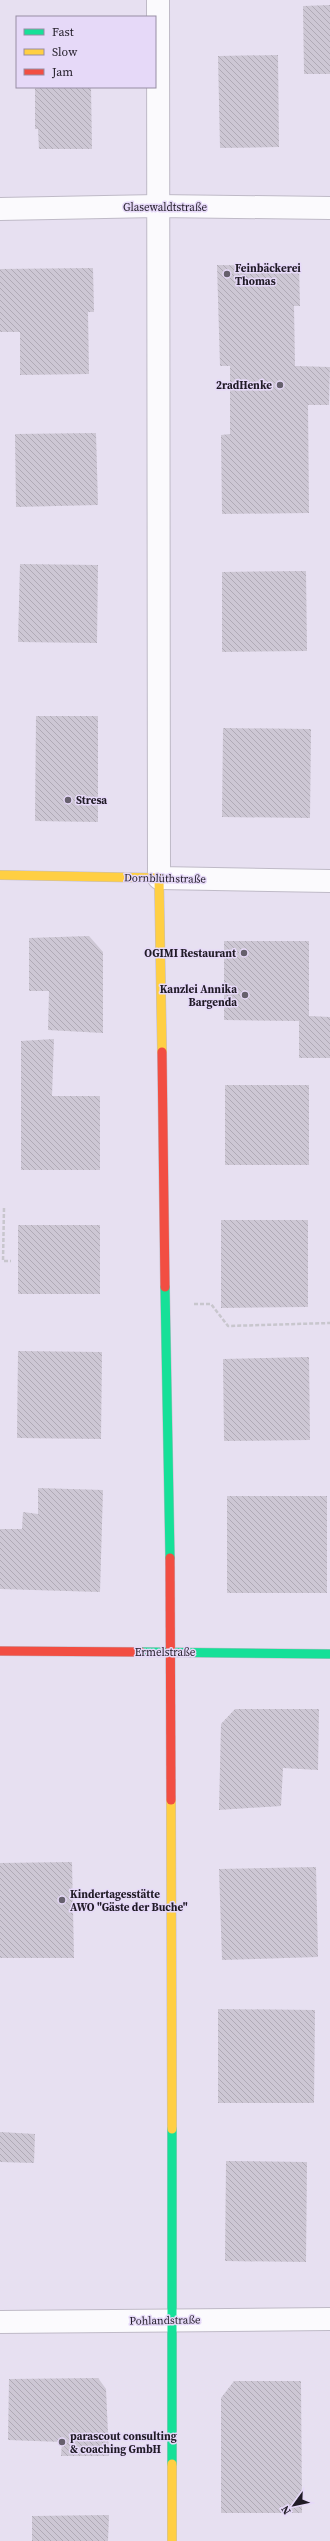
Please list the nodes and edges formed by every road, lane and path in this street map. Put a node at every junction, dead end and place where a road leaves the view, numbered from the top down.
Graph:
1 (158, 0) edge
2 (157, 206) junction
3 (330, 208) edge
4 (0, 209) edge
5 (0, 875) edge
6 (159, 878) junction
7 (330, 881) edge
8 (4, 1208) dead end
9 (2, 1221) edge
10 (11, 1261) dead end
11 (203, 1304) dead end
12 (330, 1323) edge
13 (0, 1651) edge
14 (171, 1652) junction
15 (330, 1654) edge
16 (172, 2319) junction
17 (330, 2319) edge
18 (0, 2322) edge
19 (172, 2541) edge

1 - 2 street
2 - 3 street, Glasewaldtstraße
2 - 4 street, Glasewaldtstraße
2 - 6 street
5 - 6 street, Dornblüthstraße
6 - 7 street, Dornblüthstraße
6 - 14 street
8 - 9 path
9 - 10 path
11 - 12 path
13 - 14 street, Ermelstraße
14 - 15 street, Ermelstraße
14 - 16 street
16 - 17 street, Pohlandstraße
16 - 18 street, Pohlandstraße
16 - 19 street

